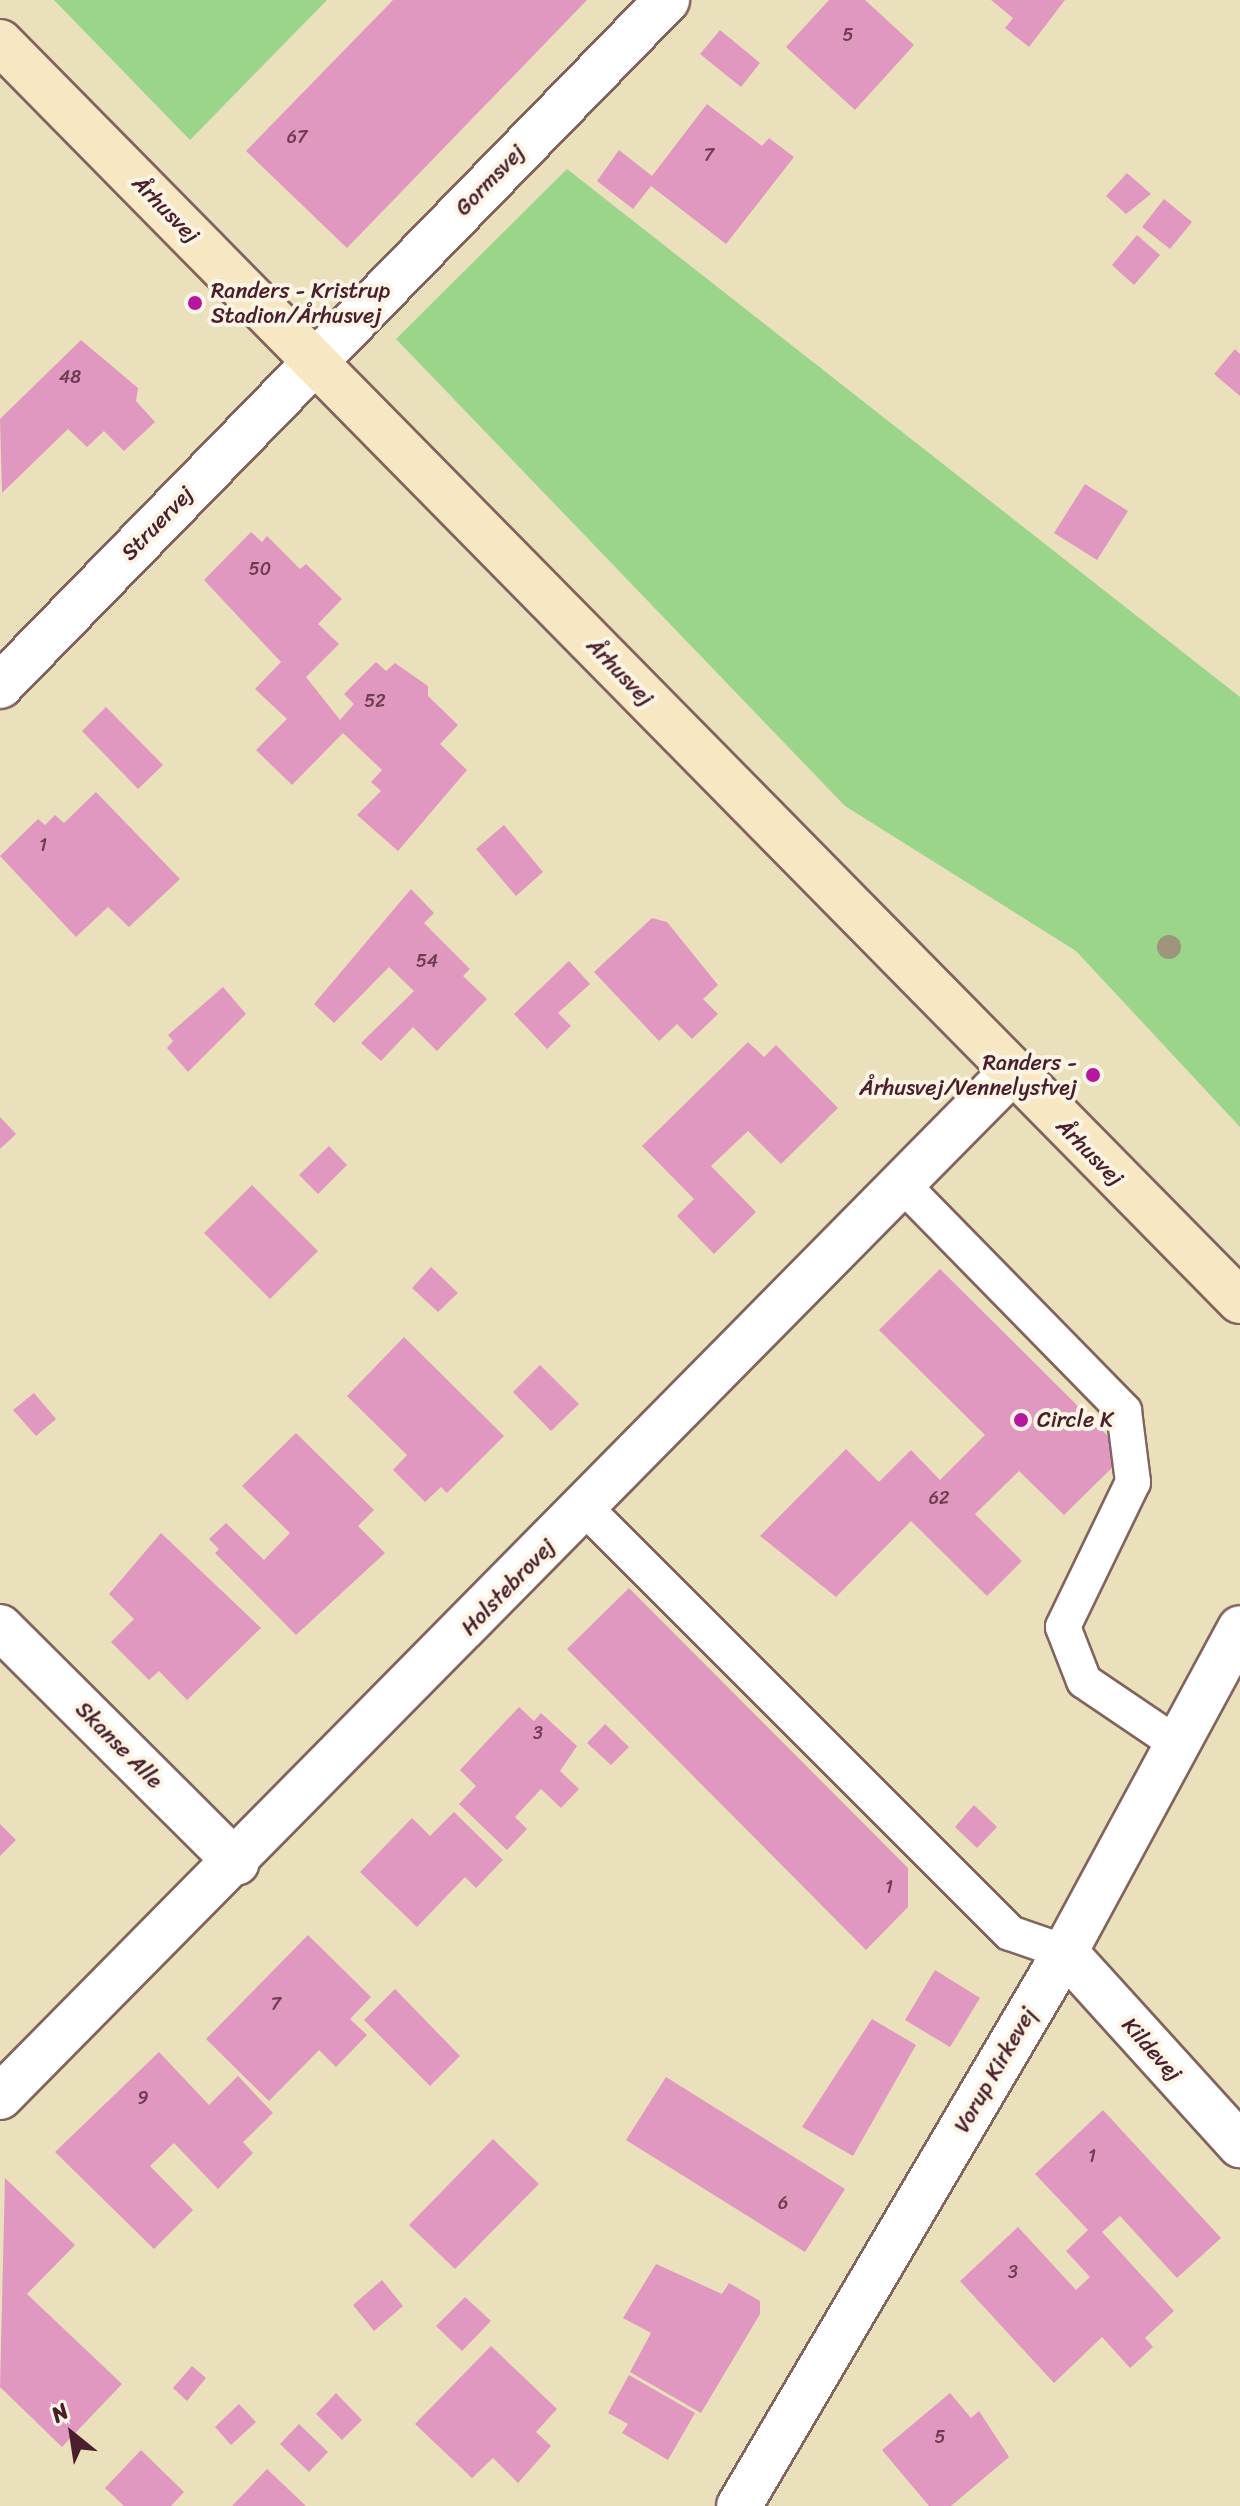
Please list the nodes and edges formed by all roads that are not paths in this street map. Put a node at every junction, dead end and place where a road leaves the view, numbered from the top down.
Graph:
1 (667, 0) edge
2 (0, 42) edge
3 (314, 359) junction
4 (0, 686) edge
5 (1011, 1073) junction
6 (903, 1185) junction
7 (1240, 1301) edge
8 (585, 1508) junction
9 (0, 1627) edge
10 (1240, 1628) edge
11 (1180, 1746) junction
12 (237, 1863) junction
13 (1065, 1952) junction
14 (0, 2097) edge
15 (1240, 2145) edge
16 (739, 2506) edge

1 - 3 street, Gormsvej
2 - 3 main road, Århusvej
3 - 4 street, Struervej
3 - 5 main road, Århusvej
5 - 6 street, Holstebrovej
5 - 7 main road, Århusvej
6 - 8 street, Holstebrovej
6 - 11 lane
8 - 12 street, Holstebrovej
8 - 13 lane
9 - 12 street, Skanse Alle
10 - 11 street, Vorup Kirkevej
11 - 13 street, Vorup Kirkevej
12 - 14 street, Holstebrovej
13 - 15 street, Kildevej
13 - 16 street, Vorup Kirkevej

